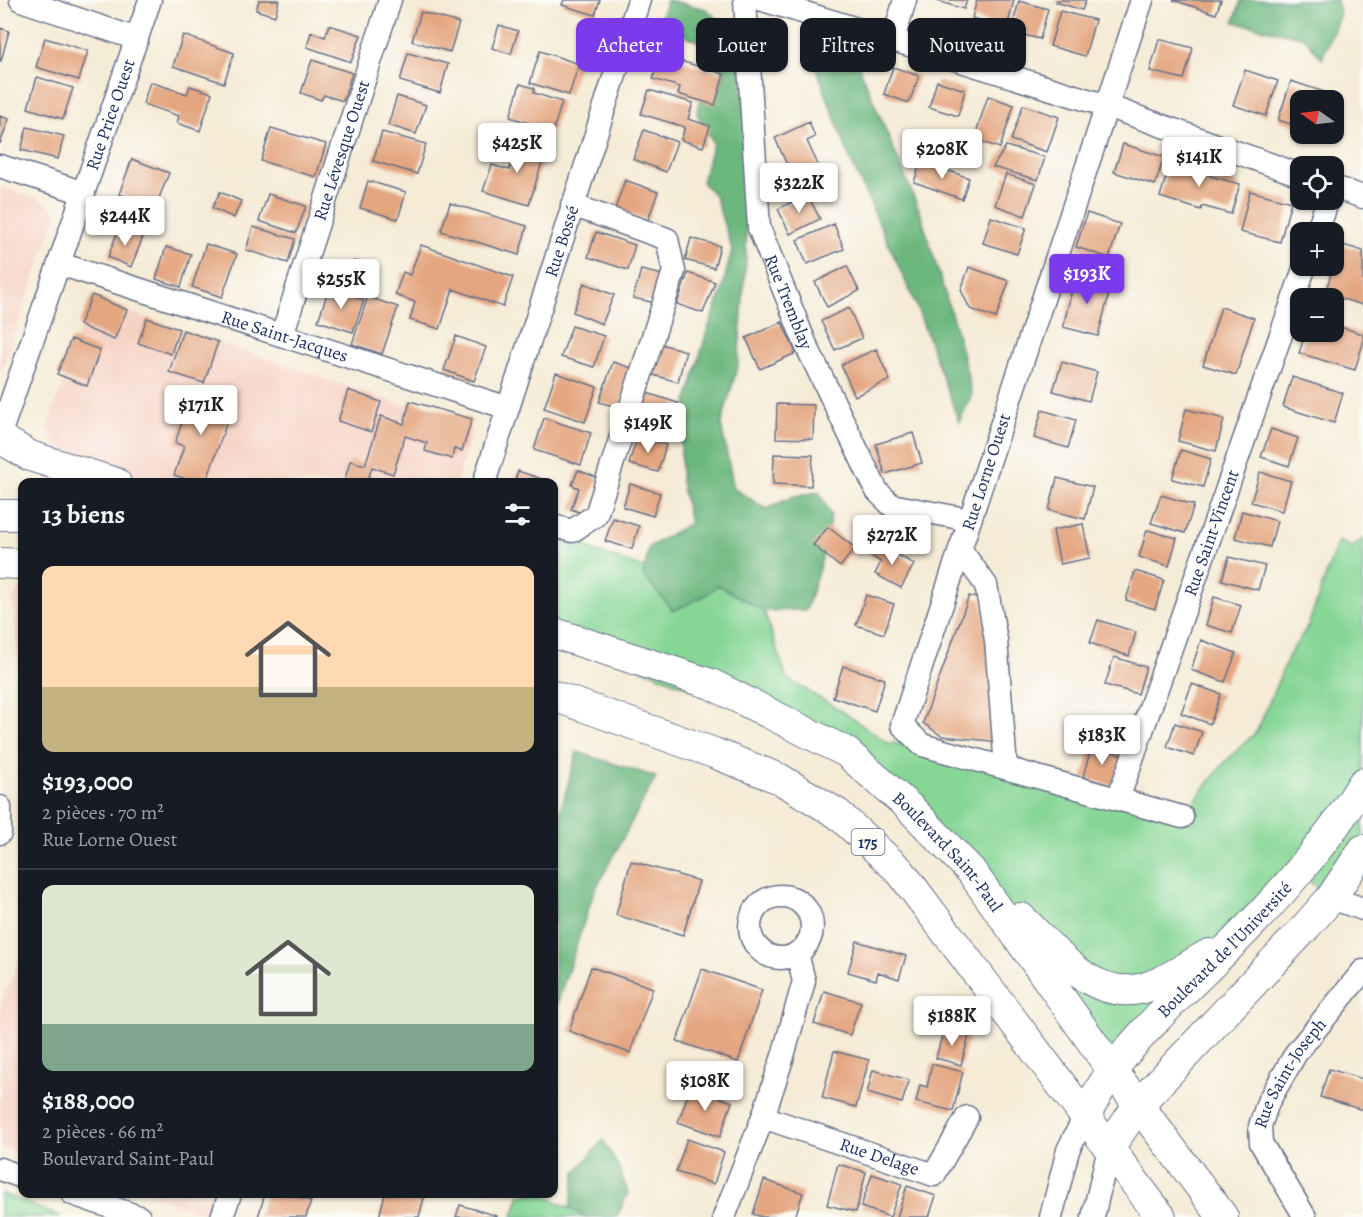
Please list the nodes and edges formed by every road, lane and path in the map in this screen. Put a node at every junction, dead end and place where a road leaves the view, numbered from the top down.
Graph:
1 (21, 0) edge
2 (150, 0) edge
3 (390, 0) edge
4 (639, 0) edge
5 (745, 0) edge
6 (763, 0) edge
7 (905, 0) edge
8 (1142, 0) edge
9 (822, 18) edge
10 (896, 30) edge
11 (137, 39) junction
12 (896, 41) edge
13 (1107, 106) junction
14 (0, 166) edge
15 (1290, 171) edge
16 (1344, 190) edge
17 (84, 194) junction
18 (1363, 197) edge
19 (572, 205) junction
20 (60, 264) junction
21 (1301, 276) edge
22 (282, 335) junction
23 (508, 408) junction
24 (0, 436) edge
25 (100, 478) edge
26 (486, 478) edge
27 (0, 515) edge
28 (18, 515) edge
29 (970, 520) junction
30 (558, 527) edge
31 (960, 549) junction
32 (0, 563) edge
33 (18, 564) edge
34 (558, 634) edge
35 (558, 697) edge
36 (1006, 768) junction
37 (1363, 783) edge
38 (1118, 799) junction
39 (0, 807) edge
40 (1182, 817) dead end
41 (0, 833) edge
42 (1363, 850) edge
43 (971, 871) junction
44 (1331, 898) junction
45 (1363, 909) edge
46 (1237, 939) junction
47 (798, 953) dead end
48 (1363, 971) edge
49 (1112, 1070) junction
50 (1139, 1104) junction
51 (1086, 1114) junction
52 (762, 1117) junction
53 (967, 1117) dead end
54 (1109, 1148) junction
55 (0, 1169) edge
56 (18, 1175) edge
57 (84, 1198) edge
58 (229, 1198) edge
59 (139, 1217) edge
60 (222, 1217) edge
61 (724, 1217) edge
62 (1052, 1217) edge
63 (1093, 1217) edge
64 (1161, 1217) edge
65 (1223, 1217) edge
66 (1305, 1217) edge

1 - 11 street
2 - 11 street, Rue Price Ouest
3 - 22 street, Rue Lévesque Ouest
4 - 19 street, Rue Bossé
5 - 29 street, Rue Tremblay
6 - 9 street
7 - 10 street
8 - 13 street, Rue Lorne Ouest
11 - 17 street, Rue Price Ouest
12 - 13 street
13 - 15 street
13 - 29 street, Rue Lorne Ouest
14 - 17 street
16 - 18 street
17 - 20 street, Rue Price Ouest
19 - 23 street, Rue Bossé
19 - 30 street
20 - 22 street, Rue Saint-Jacques
20 - 24 street, Rue Price Ouest
21 - 38 street, Rue Saint-Vincent
22 - 23 street, Rue Saint-Jacques
23 - 26 street, Rue Bossé
24 - 25 main road
27 - 28 main road
29 - 31 street, Rue Lorne Ouest
31 - 36 street
31 - 36 street, Rue Lorne Ouest
32 - 33 main road
34 - 43 main road, Boulevard Saint-Paul
35 - 51 main road, 175
36 - 38 street, Rue Lorne Ouest
37 - 46 main road, Boulevard de l'Université
38 - 40 street, Rue Lorne Ouest
39 - 41 street
42 - 44 main road
43 - 46 main road
43 - 49 main road, Boulevard Saint-Paul
44 - 45 street
44 - 50 main road
46 - 49 main road, Boulevard de l'Université
47 - 52 street
48 - 66 street, Rue Saint-Joseph
49 - 50 main road, Boulevard Saint-Paul
49 - 51 main road, Boulevard de l'Université
50 - 54 main road
50 - 65 main road, Boulevard Saint-Paul
51 - 54 main road, 175
51 - 62 street
52 - 53 street, Rue Delage
52 - 61 street
54 - 63 street
54 - 64 main road
55 - 56 street
57 - 59 street
58 - 60 street

